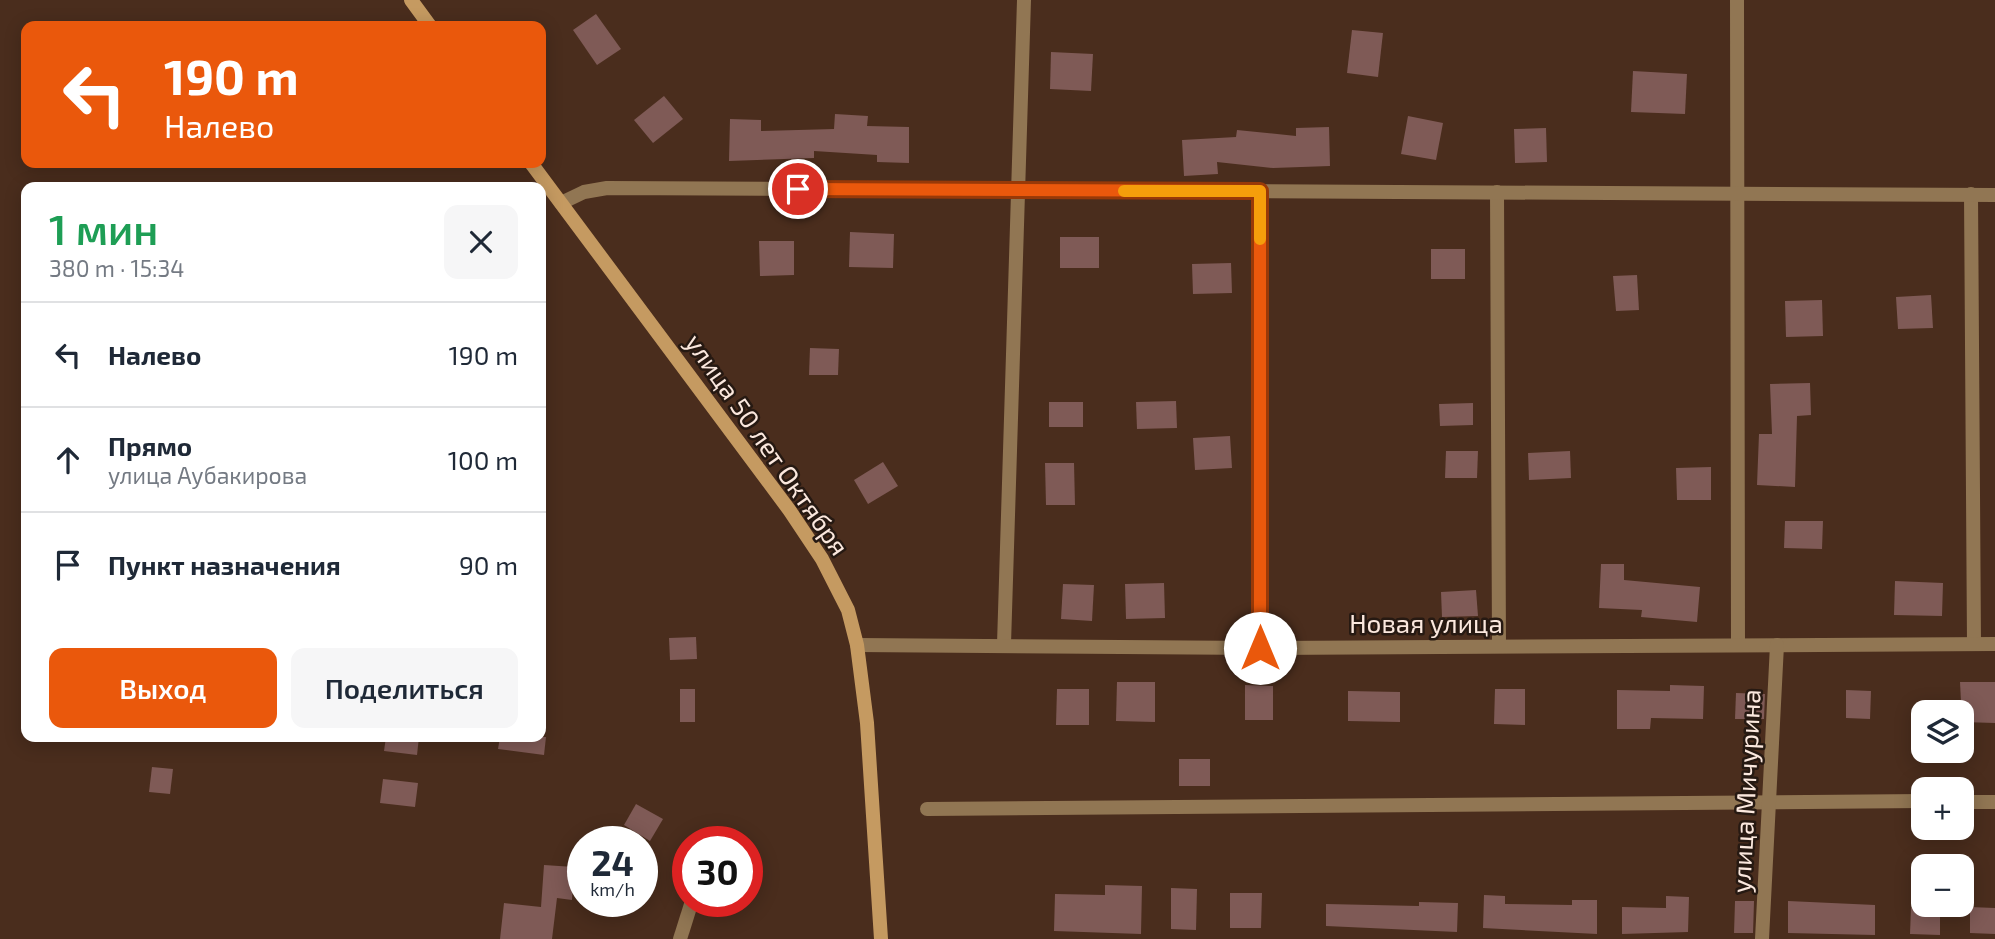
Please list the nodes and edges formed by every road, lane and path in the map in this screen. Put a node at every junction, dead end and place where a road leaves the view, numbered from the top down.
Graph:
1 (411, 0) edge
2 (1024, 0) edge
3 (1737, 0) edge
4 (426, 21) edge
5 (546, 184) edge
6 (1017, 190) junction
7 (1260, 191) junction
8 (1497, 192) junction
9 (1737, 194) junction
10 (1972, 194) junction
11 (1995, 195) edge
12 (561, 204) junction
13 (1004, 643) junction
14 (1974, 644) junction
15 (1995, 644) edge
16 (857, 645) junction
17 (1738, 645) junction
18 (1777, 645) junction
19 (1499, 646) junction
20 (1260, 648) junction
21 (1770, 801) junction
22 (1911, 801) edge
23 (1974, 802) edge
24 (1995, 802) edge
25 (927, 809) dead end
26 (687, 917) edge
27 (681, 939) edge
28 (881, 939) edge
29 (1762, 939) edge

1 - 4 main road
2 - 6 street
3 - 9 street
5 - 12 main road, улица 50 лет Октября
6 - 7 street
6 - 12 street
6 - 13 street
7 - 8 street
7 - 20 street
8 - 9 street
8 - 19 street
9 - 10 street
9 - 17 street
10 - 11 street
10 - 14 street
12 - 16 main road, улица 50 лет Октября
13 - 16 street, Новая улица
13 - 20 street, Новая улица
14 - 15 street, Новая улица
14 - 18 street, Новая улица
16 - 28 main road, улица 50 лет Октября
17 - 18 street, Новая улица
17 - 19 street, Новая улица
18 - 21 street, улица Мичурина
19 - 20 street, Новая улица
21 - 22 street
21 - 25 street
21 - 29 street, улица Мичурина
23 - 24 street
26 - 27 street

